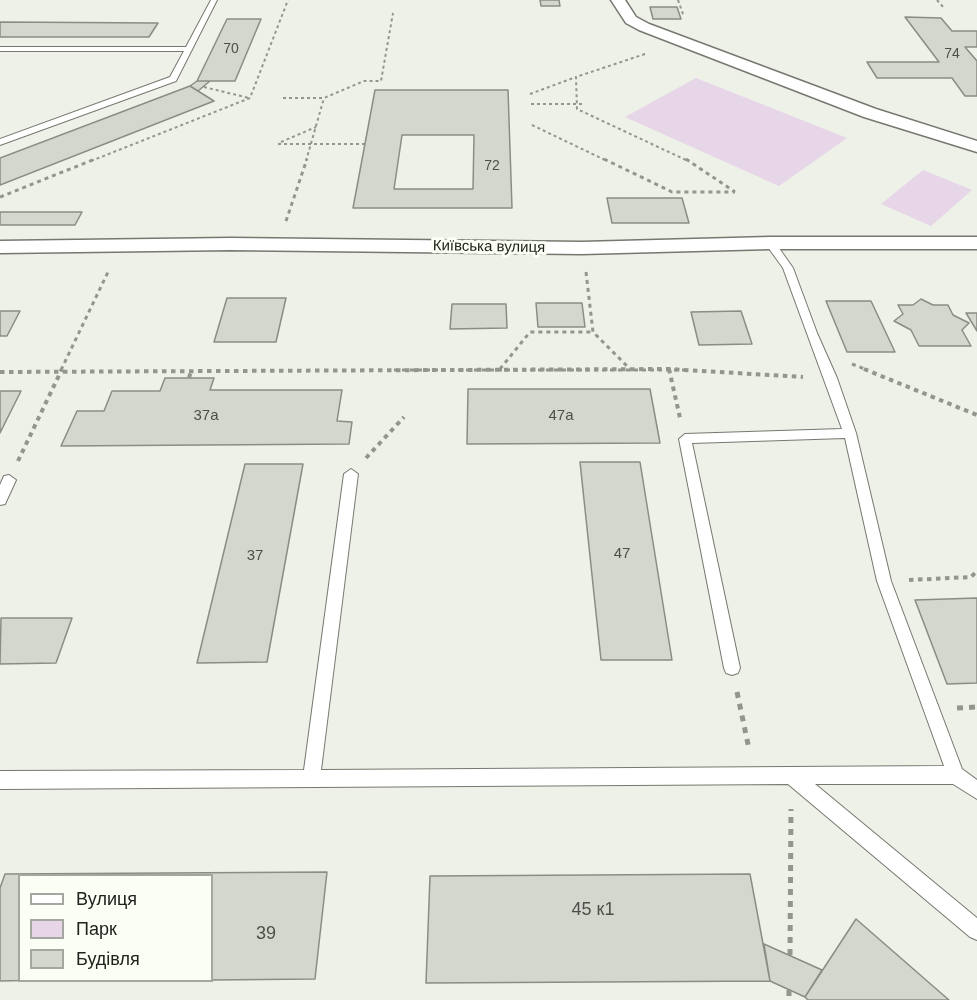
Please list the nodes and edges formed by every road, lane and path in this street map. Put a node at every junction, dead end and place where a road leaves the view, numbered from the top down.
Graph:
1 (214, 0) edge
2 (288, 0) edge
3 (618, 0) edge
4 (937, 0) edge
5 (944, 8) dead end
6 (393, 13) dead end
7 (0, 49) edge
8 (189, 49) junction
9 (645, 54) dead end
10 (576, 77) junction
11 (204, 87) dead end
12 (530, 94) dead end
13 (250, 98) junction
14 (283, 98) dead end
15 (324, 98) junction
16 (531, 104) dead end
17 (577, 104) junction
18 (582, 104) dead end
19 (532, 125) dead end
20 (316, 127) junction
21 (0, 142) edge
22 (312, 144) junction
23 (365, 144) dead end
24 (977, 147) edge
25 (0, 197) edge
26 (770, 243) junction
27 (977, 243) edge
28 (278, 245) junction
29 (0, 247) edge
30 (582, 248) junction
31 (110, 268) dead end
32 (593, 332) junction
33 (857, 368) dead end
34 (630, 369) junction
35 (669, 369) junction
36 (500, 370) junction
37 (191, 371) junction
38 (0, 372) edge
39 (61, 372) junction
40 (189, 378) dead end
41 (831, 378) junction
42 (977, 415) edge
43 (404, 417) dead end
44 (850, 433) junction
45 (685, 439) junction
46 (351, 474) joint
47 (9, 480) joint
48 (0, 500) edge
49 (977, 570) edge
50 (884, 581) junction
51 (732, 668) joint
52 (956, 775) junction
53 (755, 776) junction
54 (792, 776) junction
55 (311, 779) junction
56 (0, 780) edge
57 (977, 789) edge
58 (977, 930) edge
59 (790, 955) dead end
60 (789, 990) dead end
61 (789, 1000) edge

1 - 8 lane
2 - 13 path
3 - 24 street
4 - 5 path
6 - 15 path
7 - 8 lane
8 - 21 lane
9 - 10 path
10 - 12 path
10 - 17 path
11 - 13 path
13 - 25 path
14 - 15 path
15 - 20 path
16 - 17 path
17 - 18 path
17 - 19 path
20 - 22 path
20 - 22 path
22 - 23 path
22 - 28 path
26 - 27 street, Київська вулиця
26 - 30 street, Київська вулиця
26 - 41 lane
28 - 29 street, Київська вулиця
28 - 30 street, Київська вулиця
30 - 32 path
31 - 39 path
32 - 34 path
32 - 36 path
33 - 42 path
34 - 35 path
34 - 36 path
35 - 41 path
35 - 45 path
36 - 37 path
37 - 39 path
37 - 40 path
38 - 39 path
39 - 47 path
41 - 44 lane
43 - 46 path
44 - 45 lane
44 - 50 lane
45 - 51 lane
46 - 55 lane
47 - 48 lane
49 - 50 path
50 - 52 lane
51 - 53 path
52 - 54 lane
52 - 57 lane
53 - 54 lane
53 - 55 lane
54 - 58 lane
54 - 59 path
55 - 56 lane
60 - 61 path

